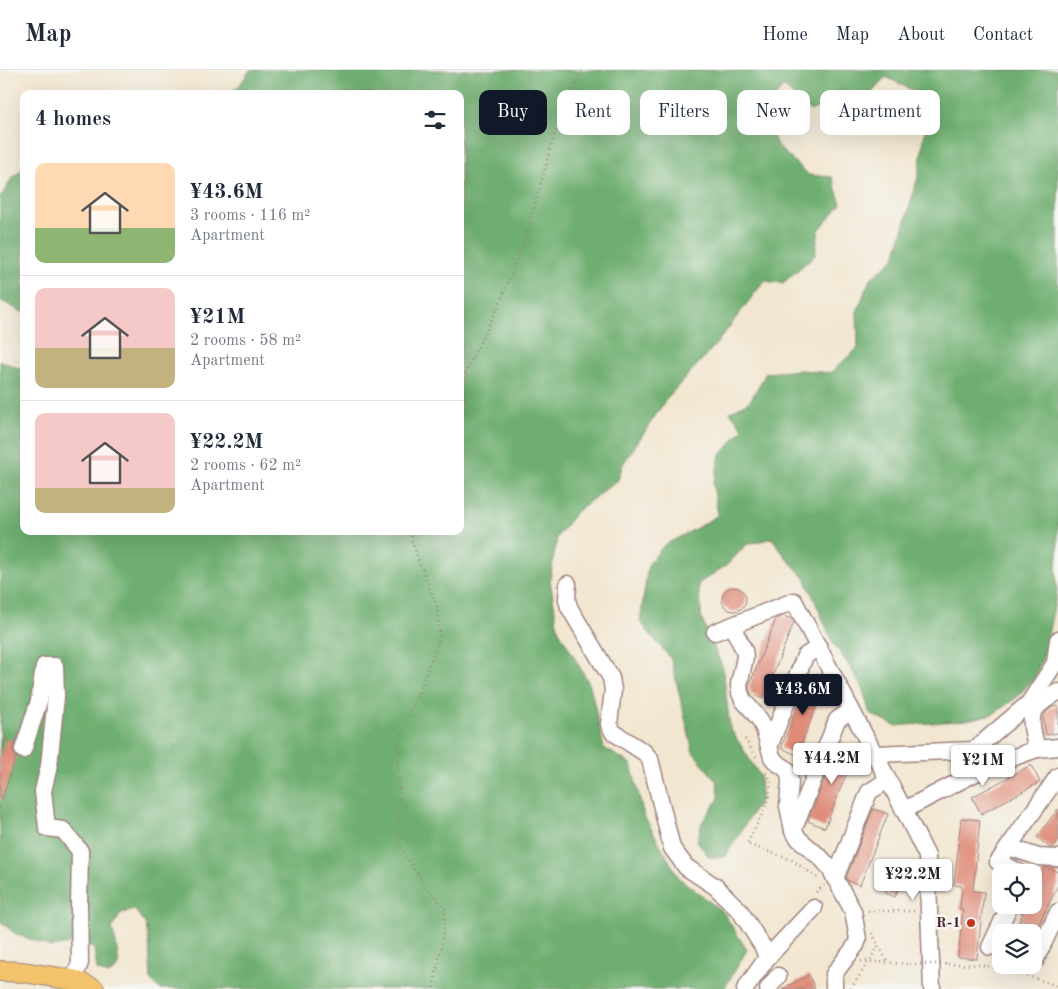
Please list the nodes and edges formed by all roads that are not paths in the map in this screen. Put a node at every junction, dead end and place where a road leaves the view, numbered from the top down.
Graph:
1 (568, 584) dead end
2 (732, 626) junction
3 (715, 632) dead end
4 (1058, 640) edge
5 (819, 647) junction
6 (1058, 692) edge
7 (851, 710) junction
8 (769, 747) junction
9 (1058, 747) edge
10 (1037, 749) junction
11 (22, 750) dead end
12 (874, 754) junction
13 (1058, 776) edge
14 (888, 780) junction
15 (904, 810) junction
16 (793, 831) junction
17 (1009, 847) junction
18 (1058, 858) edge
19 (1002, 864) edge
20 (830, 881) junction
21 (815, 900) road end
22 (1058, 912) edge
23 (1006, 914) edge
24 (1042, 946) edge
25 (990, 947) dead end
26 (767, 958) junction
27 (0, 971) edge
28 (73, 980) junction
29 (94, 989) edge
30 (745, 989) edge
31 (834, 989) edge
32 (932, 989) edge

1 - 26 street
2 - 3 street
2 - 5 street
2 - 8 street
4 - 12 street
5 - 7 street
5 - 8 street
6 - 10 street
7 - 12 street
7 - 16 street
8 - 16 street
9 - 10 street
10 - 15 street
11 - 28 street
12 - 14 street
13 - 17 street
14 - 15 street
14 - 20 street
15 - 32 street
16 - 20 street
17 - 18 street
17 - 19 street
20 - 31 street
21 - 26 street
22 - 24 street
23 - 25 street
26 - 30 street
27 - 28 main road
28 - 29 main road

